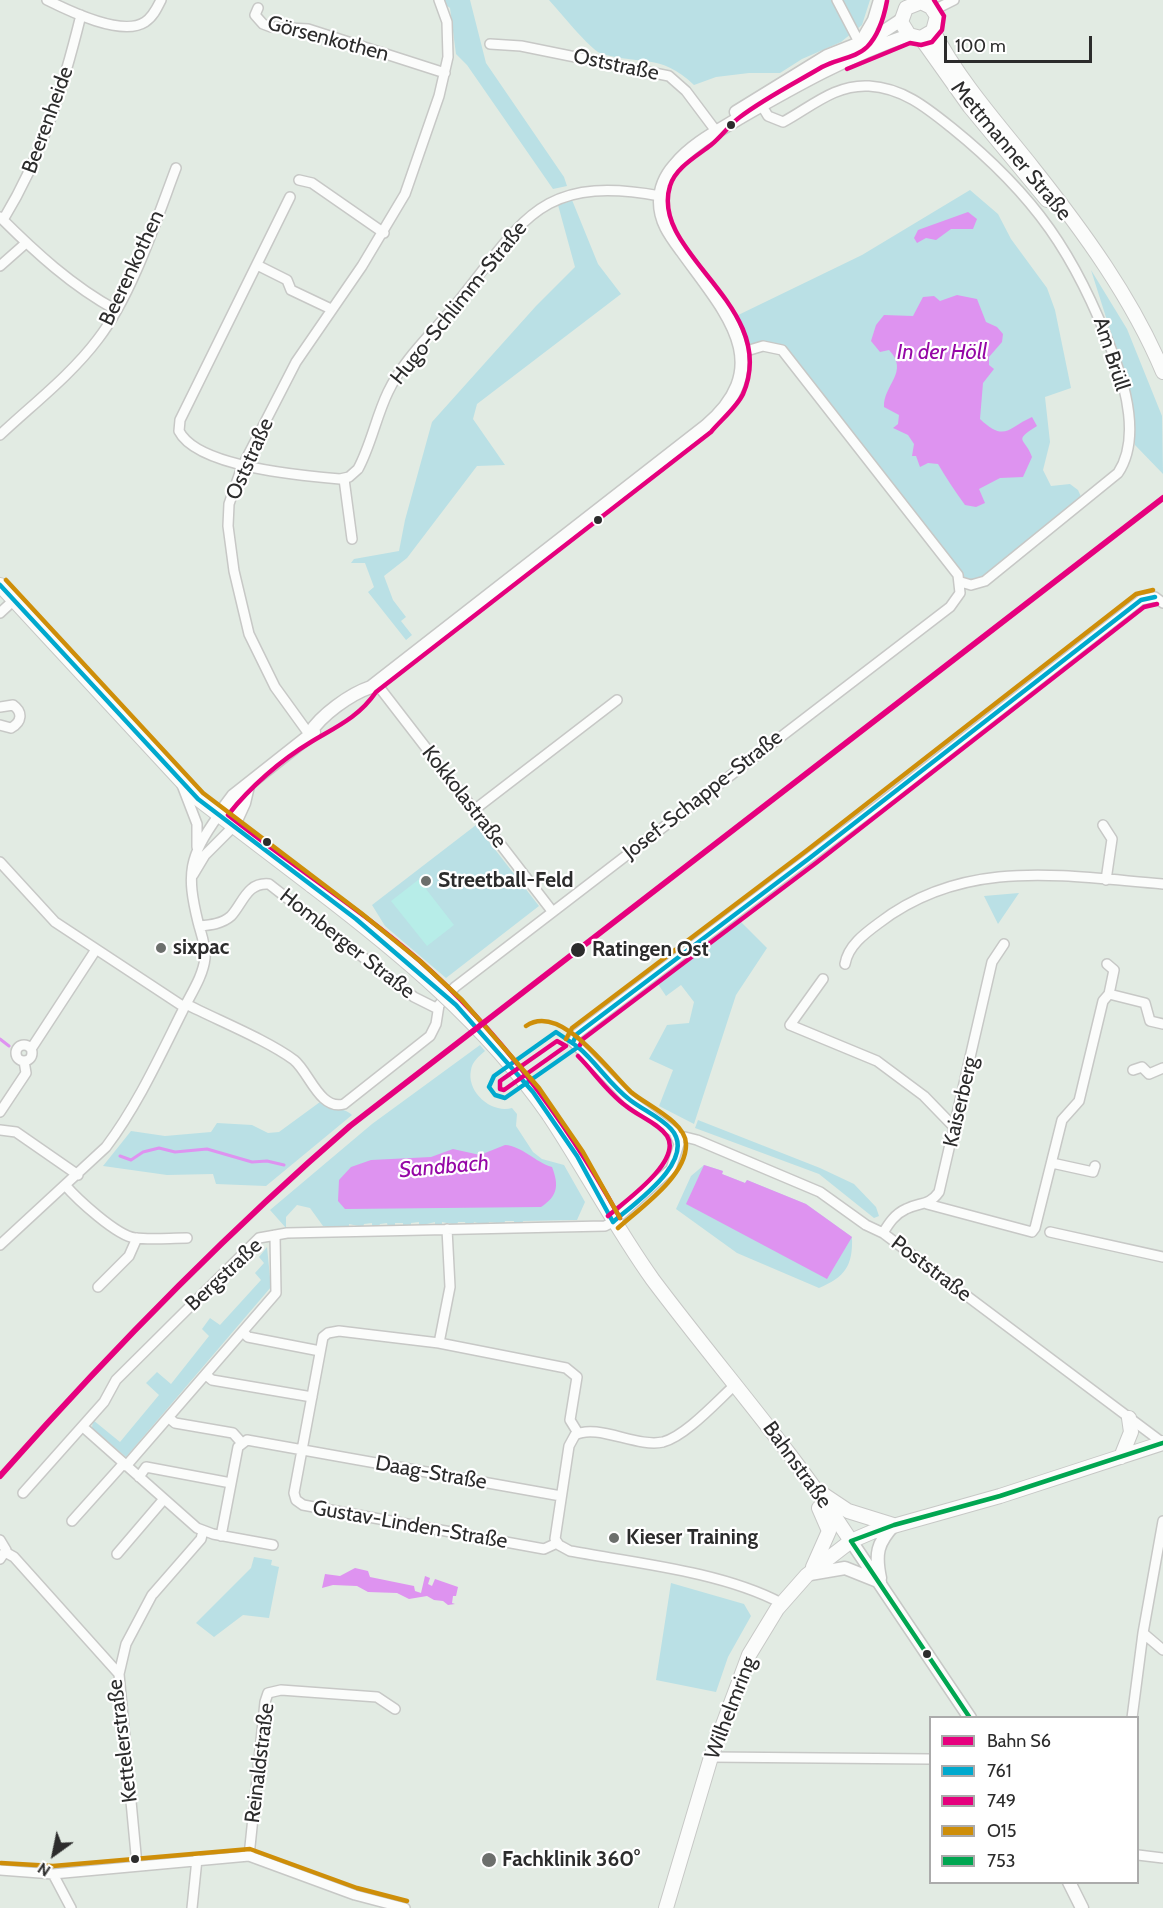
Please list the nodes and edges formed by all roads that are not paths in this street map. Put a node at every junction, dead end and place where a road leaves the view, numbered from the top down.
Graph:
1 (47, 0) edge
2 (161, 0) edge
3 (837, 0) edge
4 (880, 0) edge
5 (954, 0) edge
6 (440, 1) edge
7 (919, 1) edge
8 (258, 8) dead end
9 (934, 10) junction
10 (901, 11) edge
11 (81, 15) junction
12 (921, 35) junction
13 (490, 44) dead end
14 (860, 44) junction
15 (445, 73) junction
16 (759, 102) junction
17 (716, 131) junction
18 (176, 168) dead end
19 (299, 180) dead end
20 (660, 196) junction
21 (290, 197) dead end
22 (1, 219) edge
23 (384, 233) junction
24 (1080, 233) junction
25 (26, 243) junction
26 (257, 265) junction
27 (0, 266) edge
28 (116, 309) junction
29 (331, 309) junction
30 (743, 352) junction
31 (1163, 372) edge
32 (0, 435) edge
33 (242, 466) junction
34 (344, 478) junction
35 (352, 539) dead end
36 (961, 582) junction
37 (0, 585) edge
38 (14, 600) junction
39 (1159, 600) edge
40 (0, 613) edge
41 (374, 685) junction
42 (617, 700) dead end
43 (0, 707) edge
44 (0, 725) edge
45 (309, 734) junction
46 (180, 780) junction
47 (248, 786) junction
48 (474, 810) junction
49 (218, 816) junction
50 (1103, 825) dead end
51 (233, 827) junction
52 (197, 849) junction
53 (0, 862) edge
54 (191, 877) junction
55 (1106, 880) junction
56 (1163, 884) edge
57 (552, 911) junction
58 (199, 926) junction
59 (1004, 944) dead end
60 (95, 951) junction
61 (845, 964) dead end
62 (1107, 964) dead end
63 (823, 979) dead end
64 (1109, 994) junction
65 (185, 1006) junction
66 (438, 1009) junction
67 (1163, 1024) edge
68 (1163, 1068) edge
69 (1133, 1070) dead end
70 (0, 1112) edge
71 (955, 1128) junction
72 (0, 1130) edge
73 (677, 1138) junction
74 (1052, 1163) junction
75 (1095, 1166) dead end
76 (78, 1175) junction
77 (65, 1185) junction
78 (927, 1204) junction
79 (613, 1221) junction
80 (447, 1230) junction
81 (881, 1232) junction
82 (1050, 1232) dead end
83 (275, 1235) junction
84 (136, 1238) junction
85 (187, 1238) dead end
86 (0, 1245) edge
87 (1163, 1257) edge
88 (99, 1287) dead end
89 (243, 1332) junction
90 (439, 1343) junction
91 (320, 1351) junction
92 (206, 1375) junction
93 (736, 1384) junction
94 (312, 1397) junction
95 (169, 1418) junction
96 (1129, 1418) junction
97 (83, 1427) junction
98 (578, 1433) junction
99 (241, 1442) junction
100 (1163, 1443) edge
101 (302, 1450) junction
102 (1121, 1457) junction
103 (125, 1465) junction
104 (139, 1477) junction
105 (231, 1483) junction
106 (810, 1484) junction
107 (23, 1493) dead end
108 (561, 1496) junction
109 (164, 1499) junction
110 (72, 1521) dead end
111 (1163, 1521) edge
112 (894, 1525) junction
113 (203, 1531) junction
114 (221, 1536) junction
115 (0, 1540) edge
116 (851, 1541) junction
117 (557, 1543) junction
118 (273, 1545) dead end
119 (117, 1554) dead end
120 (3, 1556) edge
121 (809, 1574) junction
122 (881, 1582) junction
123 (781, 1603) junction
124 (1143, 1633) junction
125 (1163, 1650) edge
126 (119, 1674) junction
127 (395, 1708) dead end
128 (969, 1716) edge
129 (1132, 1716) edge
130 (711, 1757) junction
131 (929, 1759) edge
132 (1139, 1855) edge
133 (249, 1856) junction
134 (197, 1858) junction
135 (1163, 1858) edge
136 (137, 1865) junction
137 (0, 1870) edge
138 (52, 1874) junction
139 (1070, 1884) edge
140 (71, 1908) edge
141 (192, 1908) edge
142 (405, 1908) edge
143 (666, 1908) edge
144 (1082, 1908) edge

1 - 11 street
2 - 11 street
3 - 14 street
4 - 14 street
5 - 9 street
6 - 15 street, Oststraße
7 - 9 main road
7 - 10 main road
8 - 15 street, Görsenkothen
9 - 12 main road
10 - 12 main road
10 - 14 street
11 - 22 street, Beerenheide
12 - 16 street
12 - 24 main road, Mettmanner Straße
12 - 24 main road, Mettmanner Straße
13 - 17 street, Oststraße
14 - 16 street
15 - 23 street, Oststraße
16 - 17 street
16 - 36 street, Am Brüll
17 - 20 street
18 - 28 street, Beerenkothen
19 - 23 street
20 - 30 street
20 - 34 street, Hugo-Schlimm-Straße
21 - 26 street
22 - 25 street
23 - 29 street, Oststraße
24 - 31 main road, Mettmanner Straße
25 - 27 street
25 - 28 street
26 - 29 street
26 - 33 street
28 - 32 street, Beerenkothen
29 - 33 street, Oststraße
30 - 36 street
30 - 41 street
33 - 34 street
33 - 45 street, Oststraße
34 - 35 street
36 - 57 street, Josef-Schappe-Straße
37 - 38 main road, Homberger Straße
38 - 40 street
38 - 46 main road, Homberger Straße
39 - 73 street
41 - 45 street
41 - 48 street, Kokkolastraße
42 - 48 street
43 - 44 street
45 - 47 street
46 - 49 main road, Homberger Straße
46 - 52 street
47 - 49 street
47 - 51 street
48 - 57 street, Kokkolastraße
49 - 51 main road, Homberger Straße
49 - 52 street
50 - 55 street
51 - 54 street
51 - 79 main road, Homberger Straße, bridge
52 - 54 street
53 - 60 street
54 - 58 street
55 - 56 street
55 - 61 street
57 - 66 street, Josef-Schappe-Straße
58 - 65 street
58 - 66 street, Homberger Straße
59 - 71 street, Kaiserberg
60 - 65 street
60 - 70 street
62 - 64 street
63 - 71 street
64 - 67 street
64 - 74 street
65 - 66 street, Josef-Schappe-Straße
65 - 76 street
68 - 69 street
71 - 78 street, Kaiserberg
72 - 76 street
73 - 79 street
73 - 81 street, Poststraße
74 - 75 street
74 - 78 street
76 - 77 street
77 - 84 street
77 - 86 street
78 - 81 street
79 - 80 street, Bergstraße
79 - 93 main road, Bahnstraße
80 - 83 street, Bergstraße
80 - 90 street
81 - 96 street, Poststraße
82 - 87 street
83 - 89 street
83 - 97 street, Bergstraße
84 - 85 street
84 - 88 street
89 - 91 street
89 - 92 street
90 - 91 street, Gustav-Linden-Straße
90 - 98 street, Gustav-Linden-Straße
91 - 94 street, Gustav-Linden-Straße
92 - 94 street
92 - 95 street
93 - 98 street
93 - 106 main road, Bahnstraße
94 - 101 street, Gustav-Linden-Straße
95 - 99 street
95 - 103 street
96 - 100 street, Poststraße
96 - 102 main road
97 - 103 street
97 - 107 street, Bergstraße
98 - 108 street
99 - 101 street, Daag-Straße
99 - 105 street
100 - 102 main road, Wilhelmring
101 - 108 street, Daag-Straße
101 - 117 street, Gustav-Linden-Straße
102 - 112 main road, Wilhelmring
103 - 104 street
103 - 110 street
104 - 105 street
104 - 109 street
105 - 114 street
106 - 112 main road
106 - 116 main road, Bahnstraße
106 - 121 main road
108 - 117 street
109 - 113 street
109 - 119 street
111 - 124 street
112 - 116 main road, Wilhelmring
112 - 122 street
113 - 114 street
113 - 126 street
114 - 118 street
115 - 120 street, Kettelerstraße
116 - 121 main road, Wilhelmring
116 - 122 street, Bahnstraße
117 - 123 street
120 - 126 street, Kettelerstraße
121 - 122 street
121 - 123 main road, Wilhelmring
122 - 128 street, Bahnstraße
123 - 130 main road, Wilhelmring
124 - 125 street
124 - 129 street
126 - 136 street, Kettelerstraße
127 - 133 street, Reinaldstraße
130 - 131 street
130 - 143 main road, Wilhelmring
132 - 135 street
133 - 134 street
133 - 142 street
134 - 136 street
134 - 141 street
136 - 138 street
137 - 138 street
138 - 140 street
139 - 144 street

